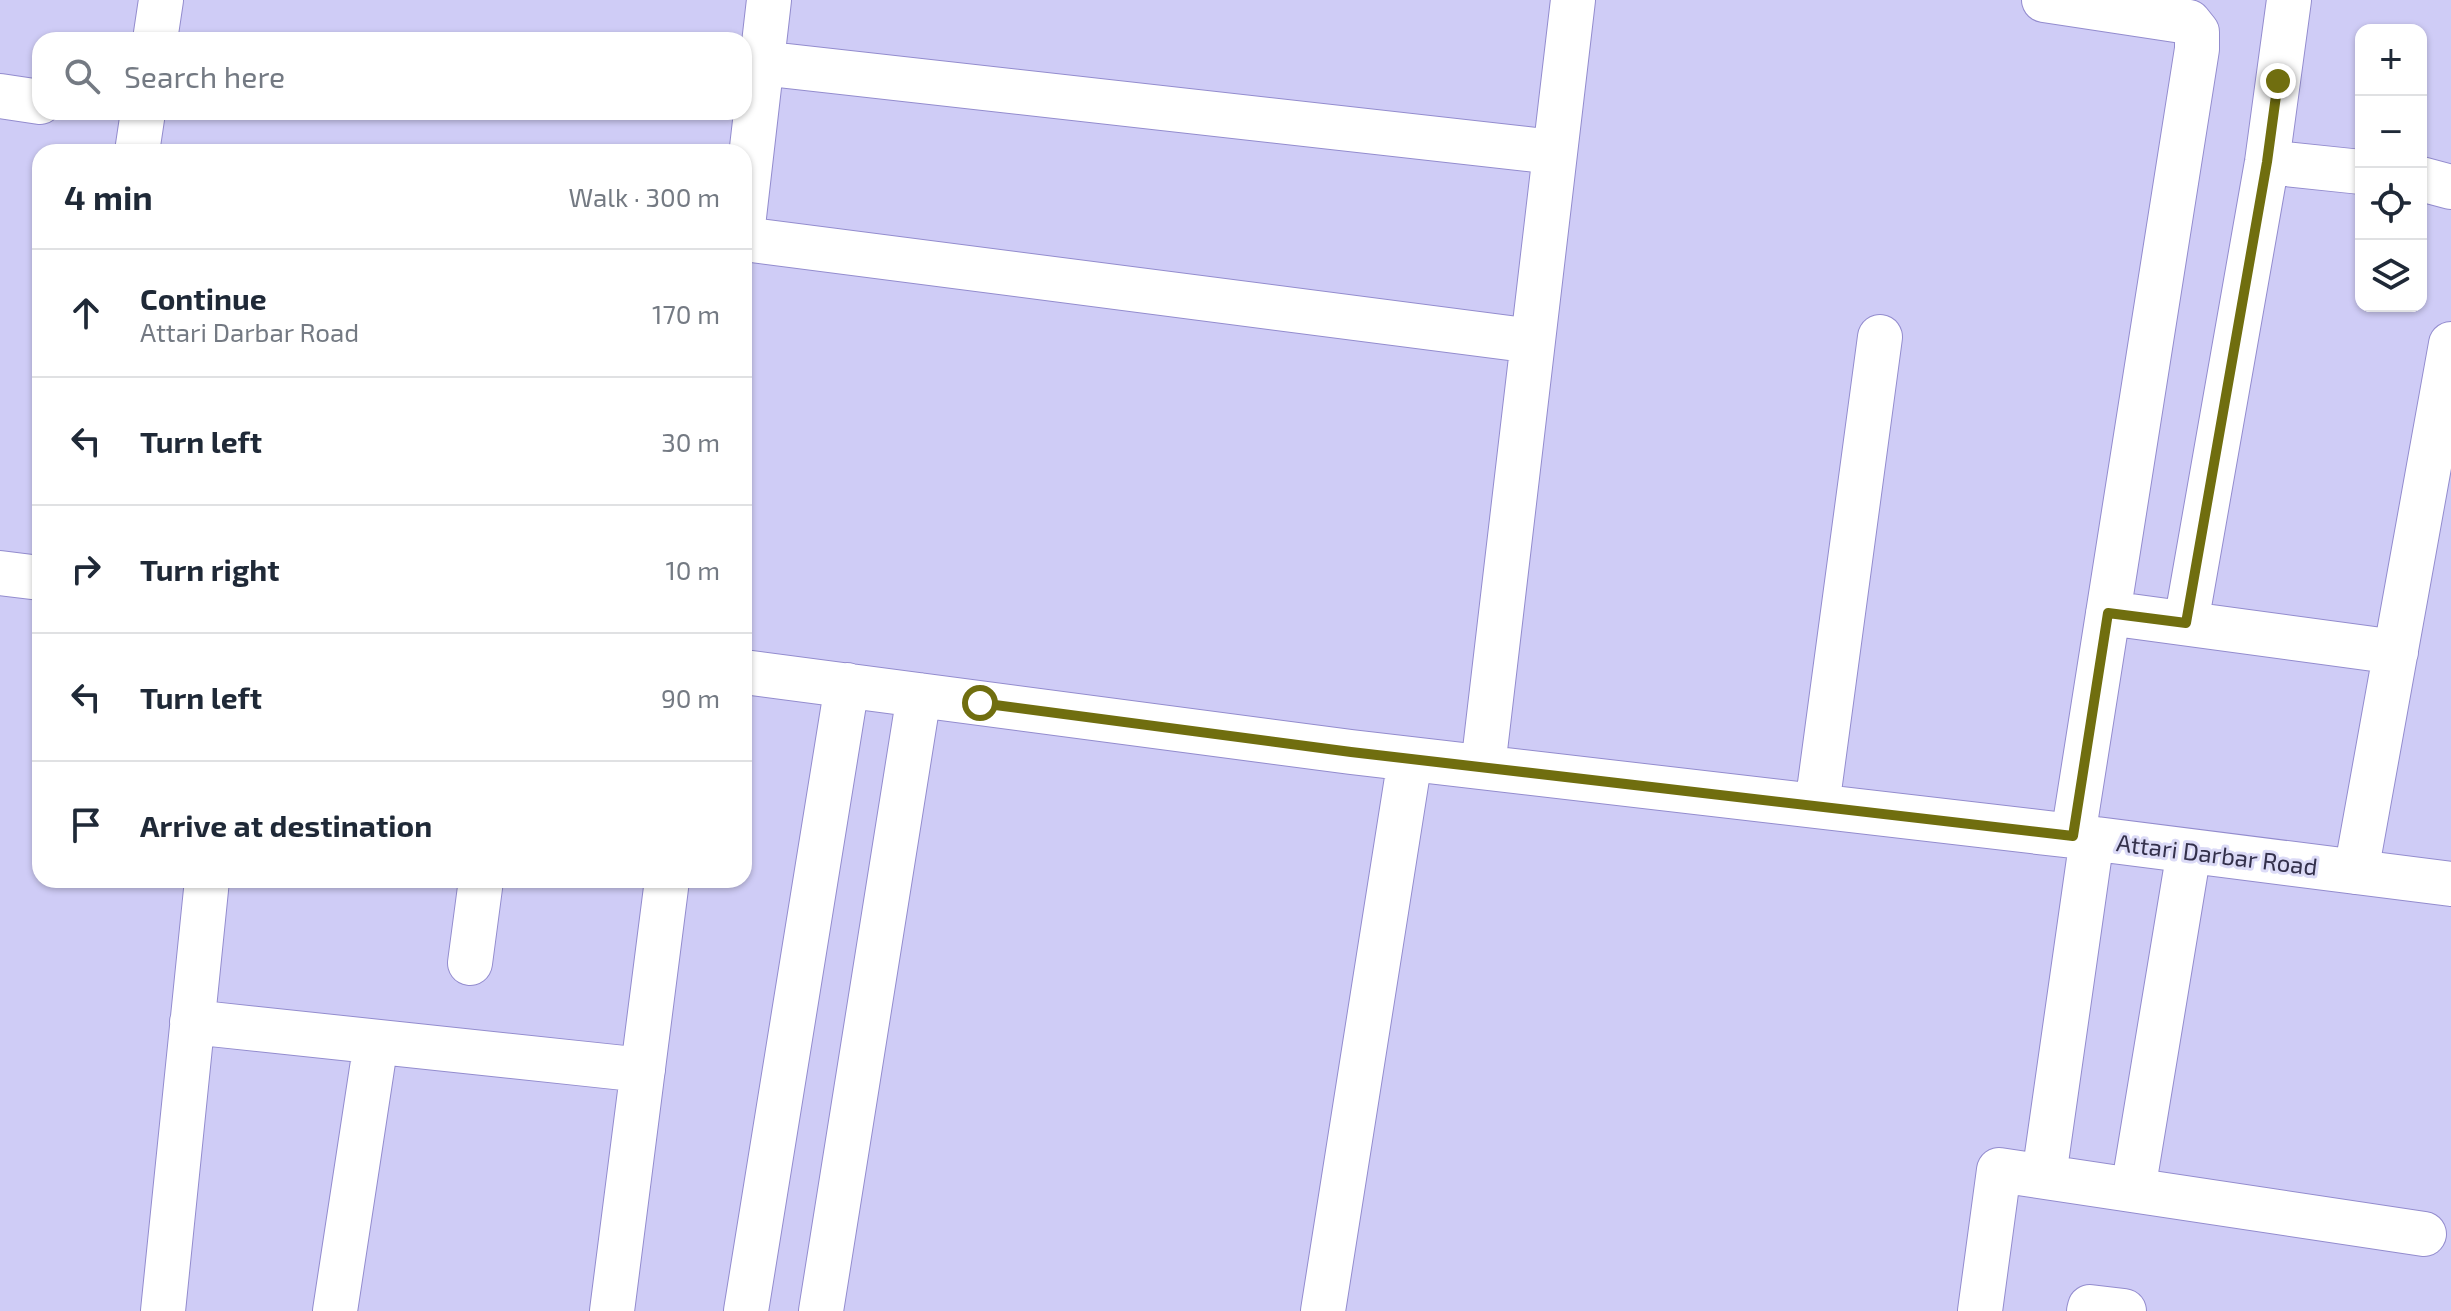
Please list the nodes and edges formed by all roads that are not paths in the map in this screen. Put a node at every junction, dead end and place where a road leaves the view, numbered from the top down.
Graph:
1 (161, 0) edge
2 (769, 0) edge
3 (1573, 0) edge
4 (2289, 0) edge
5 (2064, 1) edge
6 (156, 32) edge
7 (761, 63) junction
8 (0, 96) edge
9 (32, 101) edge
10 (752, 145) edge
11 (1554, 152) junction
12 (2267, 162) junction
13 (2355, 171) edge
14 (2427, 181) edge
15 (2451, 187) edge
16 (752, 240) edge
17 (1880, 337) dead end
18 (1533, 341) junction
19 (2451, 344) edge
20 (0, 573) edge
21 (32, 577) edge
22 (2108, 613) junction
23 (2186, 623) junction
24 (2396, 652) junction
25 (752, 673) edge
26 (847, 685) junction
27 (919, 695) junction
28 (1410, 759) junction
29 (1483, 767) junction
30 (1817, 806) junction
31 (2083, 837) junction
32 (2189, 851) junction
33 (2356, 872) junction
34 (2451, 884) edge
35 (206, 888) edge
36 (480, 888) edge
37 (666, 888) edge
38 (470, 963) dead end
39 (192, 1022) junction
40 (376, 1042) junction
41 (643, 1070) junction
42 (2044, 1176) junction
43 (2133, 1190) junction
44 (2424, 1234) dead end
45 (163, 1311) edge
46 (335, 1311) edge
47 (612, 1311) edge
48 (746, 1311) edge
49 (821, 1311) edge
50 (1323, 1311) edge
51 (1980, 1311) edge
52 (2089, 1311) edge
53 (2124, 1311) edge

1 - 6 street
2 - 7 street
3 - 11 street
4 - 12 street
5 - 22 street
7 - 10 street
7 - 11 street
8 - 9 street
11 - 18 street
12 - 13 street
12 - 23 street
14 - 15 street
16 - 18 street
17 - 30 street
18 - 29 street
19 - 24 street
20 - 21 street
22 - 23 street
22 - 31 street
23 - 24 street
24 - 33 street
25 - 26 street, Attari Darbar Road
26 - 27 street, Attari Darbar Road
26 - 48 street
27 - 28 street, Attari Darbar Road
27 - 49 street
28 - 29 street, Attari Darbar Road
28 - 50 street
29 - 30 street, Attari Darbar Road
30 - 31 street, Attari Darbar Road
31 - 32 street, Attari Darbar Road
31 - 42 street
32 - 33 street, Attari Darbar Road
32 - 43 street
33 - 34 street, Attari Darbar Road
35 - 39 street
36 - 38 street
37 - 41 street
39 - 40 street
39 - 45 street
40 - 41 street
40 - 46 street
41 - 47 street
42 - 43 street
42 - 51 street
43 - 44 street
52 - 53 street

